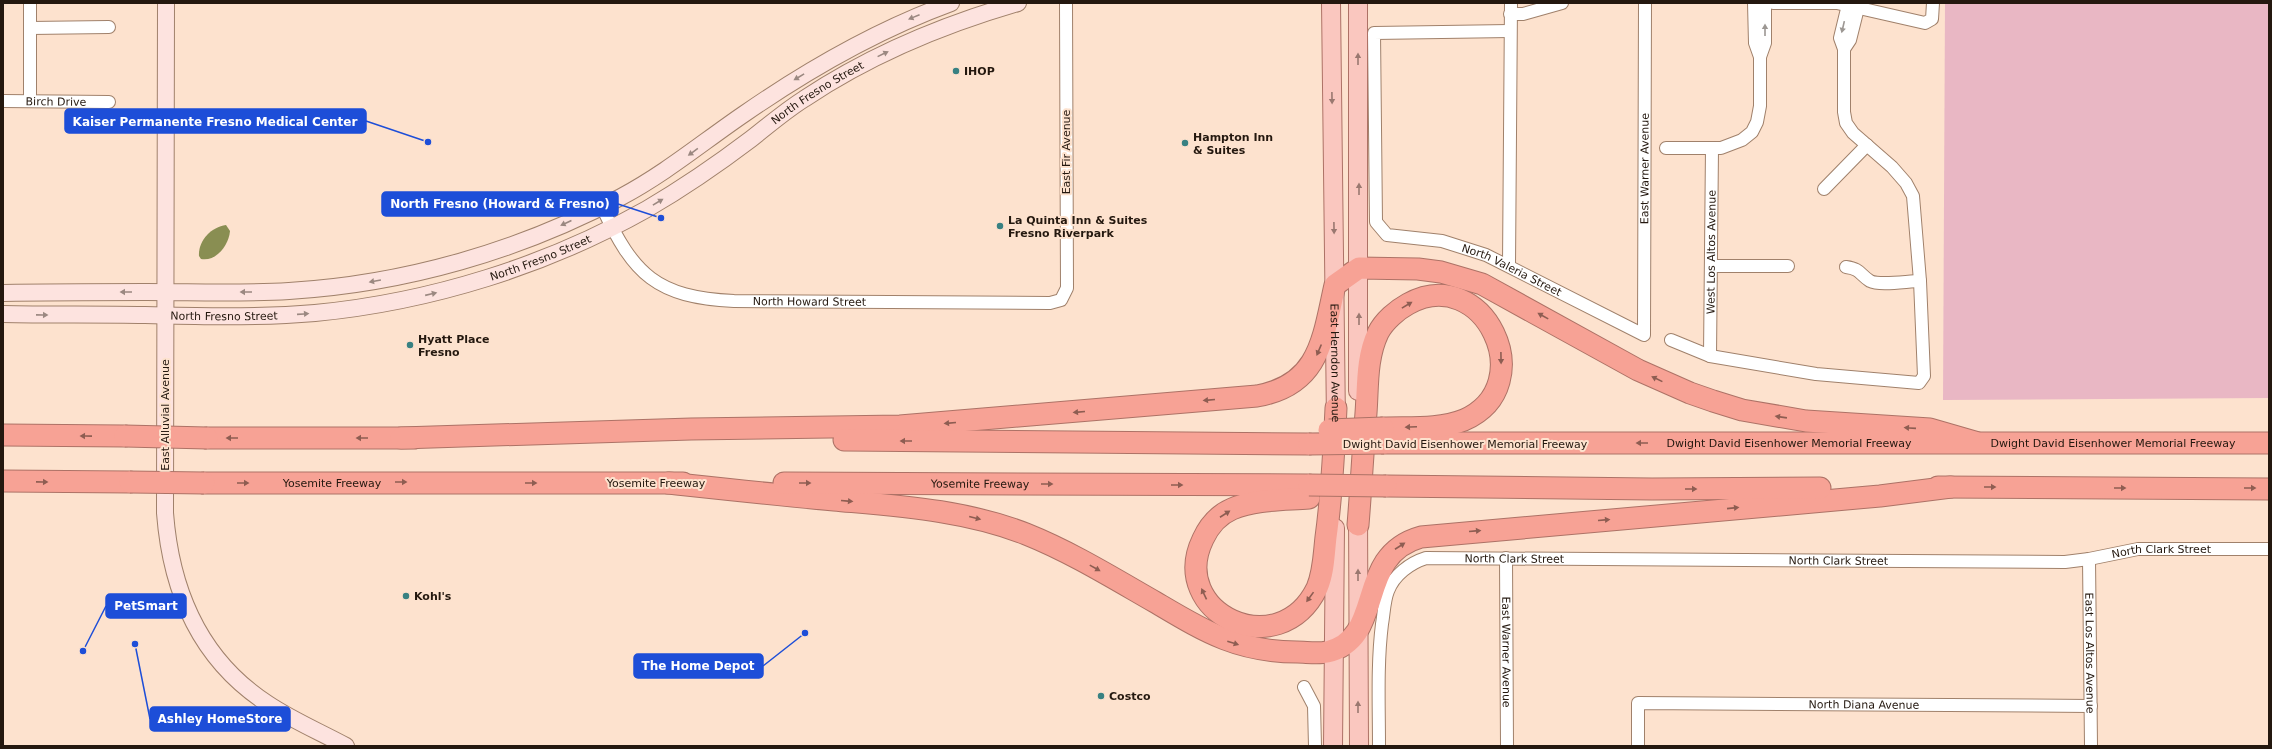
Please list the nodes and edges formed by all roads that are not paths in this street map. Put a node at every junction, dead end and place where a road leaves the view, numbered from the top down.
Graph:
1 (30, 3) edge
2 (166, 3) edge
3 (951, 3) edge
4 (1018, 3) edge
5 (1066, 3) edge
6 (1331, 3) edge
7 (1358, 3) edge
8 (1562, 3) edge
9 (1645, 3) edge
10 (1754, 3) edge
11 (1765, 3) edge
12 (1773, 3) edge
13 (1933, 3) edge
14 (1853, 6) junction
15 (988, 8) edge
16 (1511, 8) edge
17 (109, 27) dead end
18 (30, 28) junction
19 (1510, 31) junction
20 (1760, 57) junction
21 (3, 101) edge
22 (30, 101) junction
23 (109, 102) dead end
24 (1867, 145) junction
25 (1666, 148) dead end
26 (1712, 148) junction
27 (1824, 189) dead end
28 (602, 207) junction
29 (611, 228) junction
30 (1509, 265) junction
31 (1711, 266) junction
32 (1788, 266) dead end
33 (1846, 267) dead end
34 (1359, 268) junction
35 (1920, 281) junction
36 (1335, 285) junction
37 (165, 292) junction
38 (5, 296) edge
39 (1061, 300) joint
40 (3, 314) edge
41 (166, 316) junction
42 (1644, 335) joint
43 (1671, 340) dead end
44 (1710, 356) junction
45 (1336, 408) junction
46 (3, 434) edge
47 (1384, 436) junction
48 (401, 438) junction
49 (1975, 442) junction
50 (2269, 443) edge
51 (3, 481) edge
52 (668, 483) junction
53 (1951, 487) junction
54 (2269, 489) edge
55 (1309, 492) junction
56 (1358, 525) junction
57 (2269, 549) edge
58 (1506, 558) junction
59 (2089, 559) junction
60 (1358, 628) junction
61 (1334, 649) junction
62 (1304, 687) dead end
63 (2091, 706) junction
64 (346, 746) edge
65 (1315, 746) edge
66 (1333, 746) edge
67 (1359, 746) edge
68 (1379, 746) edge
69 (1507, 746) edge
70 (1638, 746) edge
71 (2091, 746) edge

1 - 18 street
2 - 37 main road, East Alluvial Avenue
3 -> 28 main road, North Fresno Street
4 - 15 main road, North Fresno Street
5 - 39 street, East Fir Avenue
6 -> 36 main road, East Herndon Avenue
34 -> 7 main road, East Herndon Avenue
8 - 16 street
9 - 42 street, East Warner Avenue
10 - 20 street
20 -> 11 street
12 - 14 street
13 - 14 street
14 - 24 street
29 -> 15 main road, North Fresno Street
16 - 19 street
17 - 18 street
18 - 22 street
19 - 30 street
19 - 30 street, North Valeria Street
20 - 26 street
21 - 22 street, Birch Drive
22 - 23 street, Birch Drive
24 - 27 street
24 - 35 street
25 - 26 street
26 - 31 street, West Los Altos Avenue
28 - 29 street, North Howard Street
28 -> 37 main road, North Fresno Street
29 - 39 street, North Howard Street
41 -> 29 main road, North Fresno Street
30 - 42 street, North Valeria Street
31 - 32 street
31 - 44 street, West Los Altos Avenue
33 - 35 street
34 - 36 highway
49 -> 34 highway
56 -> 34 main road, East Herndon Avenue
35 - 44 street
36 - 45 main road, East Herndon Avenue
36 -> 48 highway
37 -> 38 main road, North Fresno Street
37 - 41 main road, East Alluvial Avenue
40 -> 41 main road, North Fresno Street
41 - 64 main road, East Alluvial Avenue
43 - 44 street
45 -> 55 highway
45 - 61 main road, East Herndon Avenue
48 -> 46 highway, bridge
47 -> 48 highway, Dwight David Eisenhower Memorial Freeway, bridge
49 -> 47 highway, Dwight David Eisenhower Memorial Freeway
56 -> 47 highway
49 - 50 highway, Dwight David Eisenhower Memorial Freeway
51 -> 52 highway, Yosemite Freeway, bridge
52 -> 55 highway, Yosemite Freeway
52 -> 61 highway
53 -> 54 highway
55 -> 53 highway
60 -> 53 highway
60 -> 56 main road, East Herndon Avenue
57 - 59 street, North Clark Street
58 - 59 street, North Clark Street
58 - 68 street, North Clark Street
58 - 69 street, East Warner Avenue
59 - 63 street, East Los Altos Avenue
60 - 61 highway
67 -> 60 main road, East Herndon Avenue
61 - 66 main road, East Herndon Avenue
62 - 65 street
63 - 70 street, North Diana Avenue
63 - 71 street, East Los Altos Avenue

